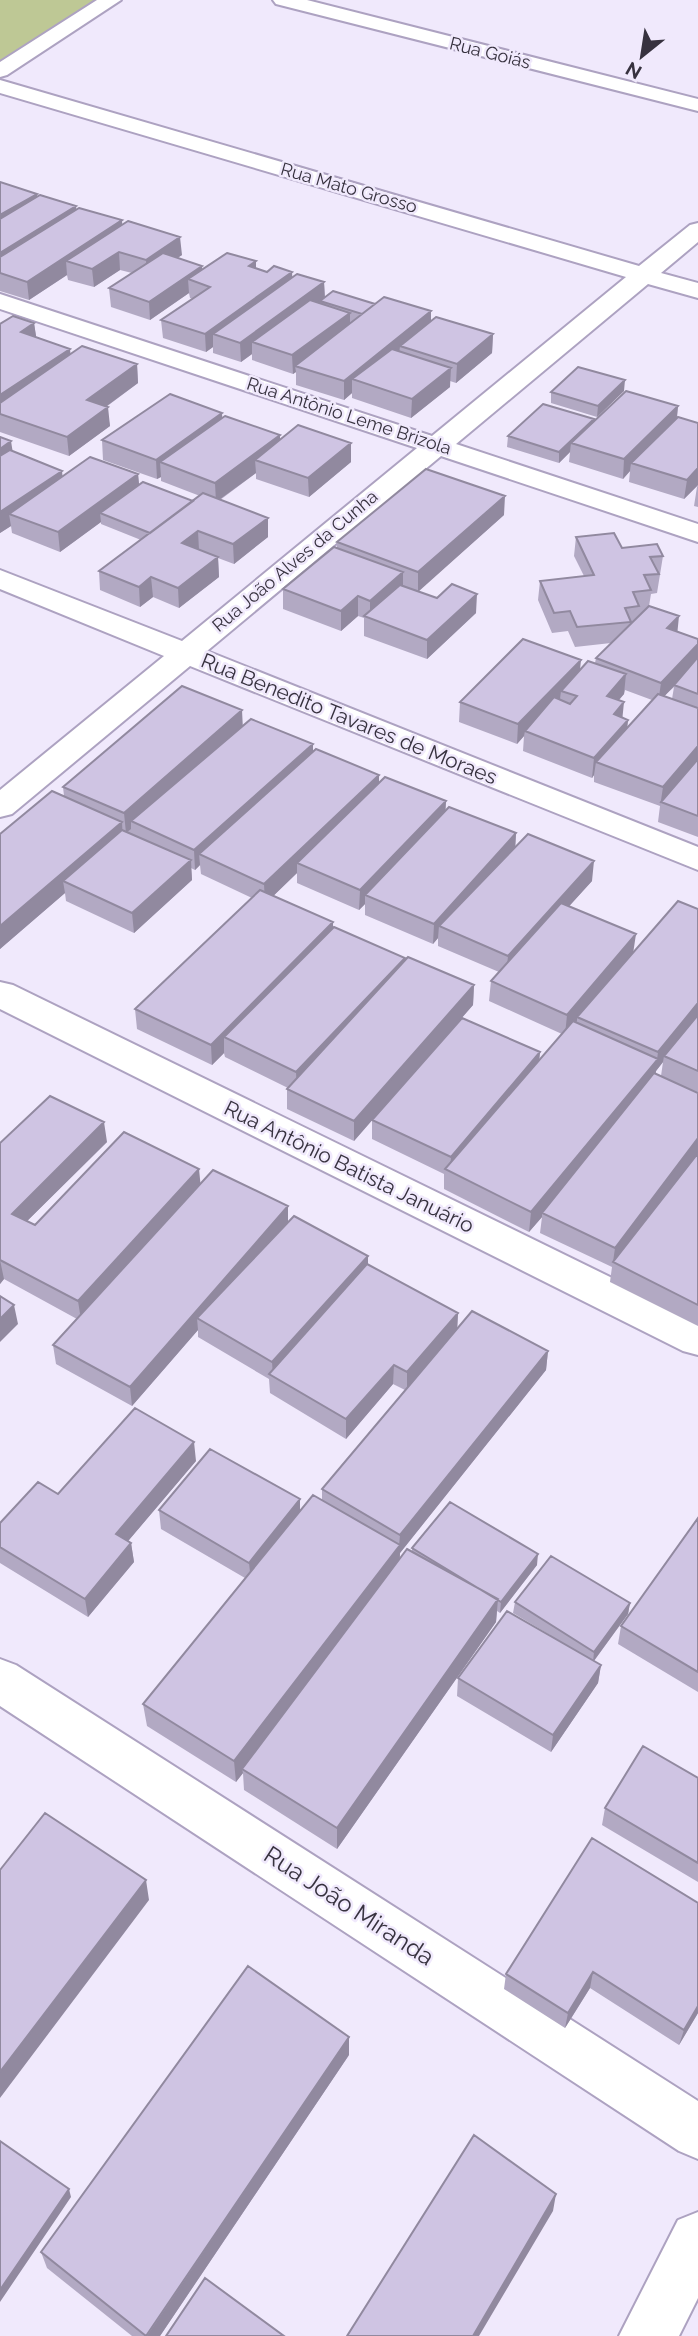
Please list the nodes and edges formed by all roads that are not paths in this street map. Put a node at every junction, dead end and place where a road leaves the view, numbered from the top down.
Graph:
1 (111, 0) edge
2 (283, 0) edge
3 (0, 71) edge
4 (0, 86) edge
5 (698, 105) edge
6 (698, 230) edge
7 (644, 275) junction
8 (698, 290) edge
9 (0, 301) edge
10 (435, 444) junction
11 (698, 533) edge
12 (0, 579) edge
13 (185, 653) junction
14 (0, 807) edge
15 (698, 859) edge
16 (0, 994) edge
17 (698, 1339) edge
18 (0, 1680) edge
19 (698, 2132) edge
20 (698, 2240) edge
21 (648, 2336) edge

1 - 3 street
2 - 5 street, Rua Goiás
4 - 7 street, Rua Mato Grosso
6 - 7 street, Rua João Alves da Cunha
7 - 8 street, Rua Mato Grosso
7 - 10 street, Rua João Alves da Cunha
9 - 10 street, Rua Antônio Leme Brizola
10 - 11 street, Rua Antônio Leme Brizola
10 - 13 street, Rua João Alves da Cunha
12 - 13 street, Rua Benedito Tavares de Moraes
13 - 14 street, Rua João Alves da Cunha
13 - 15 street, Rua Benedito Tavares de Moraes
16 - 17 street, Rua Antônio Batista Januário
18 - 19 street, Rua João Miranda
20 - 21 street

